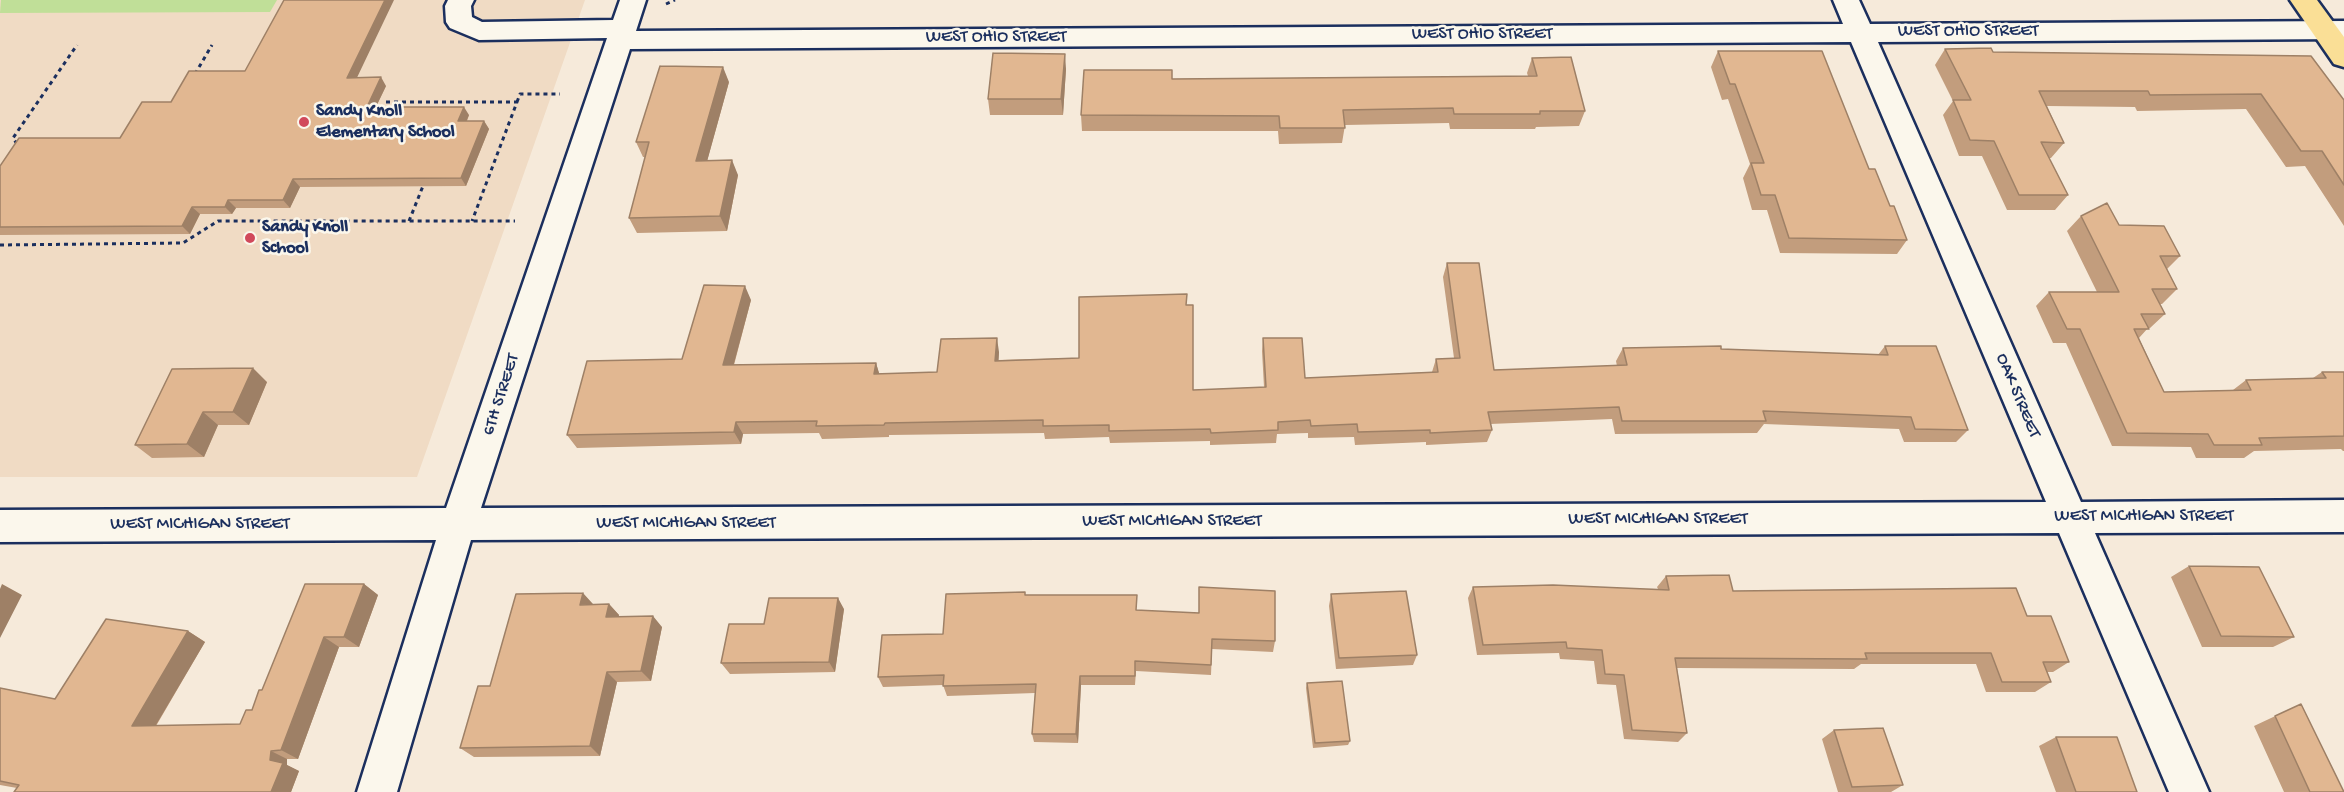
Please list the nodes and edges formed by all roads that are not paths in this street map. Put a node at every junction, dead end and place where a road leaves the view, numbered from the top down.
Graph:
1 (461, 0) edge
2 (1846, 0) edge
3 (2303, 0) edge
4 (626, 23) edge
5 (2334, 31) edge
6 (1860, 33) junction
7 (2344, 57) edge
8 (2344, 516) edge
9 (2070, 517) junction
10 (458, 524) junction
11 (0, 526) edge
12 (377, 792) edge
13 (2189, 792) edge

1 - 4 street, WEST OHIO STREET
2 - 6 street, OAK STREET
3 - 5 main road
4 - 6 street, WEST OHIO STREET
4 - 10 street, 6TH STREET
5 - 6 street, WEST OHIO STREET
5 - 7 main road
6 - 9 street, OAK STREET
8 - 9 street, WEST MICHIGAN STREET
9 - 10 street, WEST MICHIGAN STREET
9 - 13 street, OAK STREET
10 - 11 street, WEST MICHIGAN STREET
10 - 12 street, 6TH STREET

